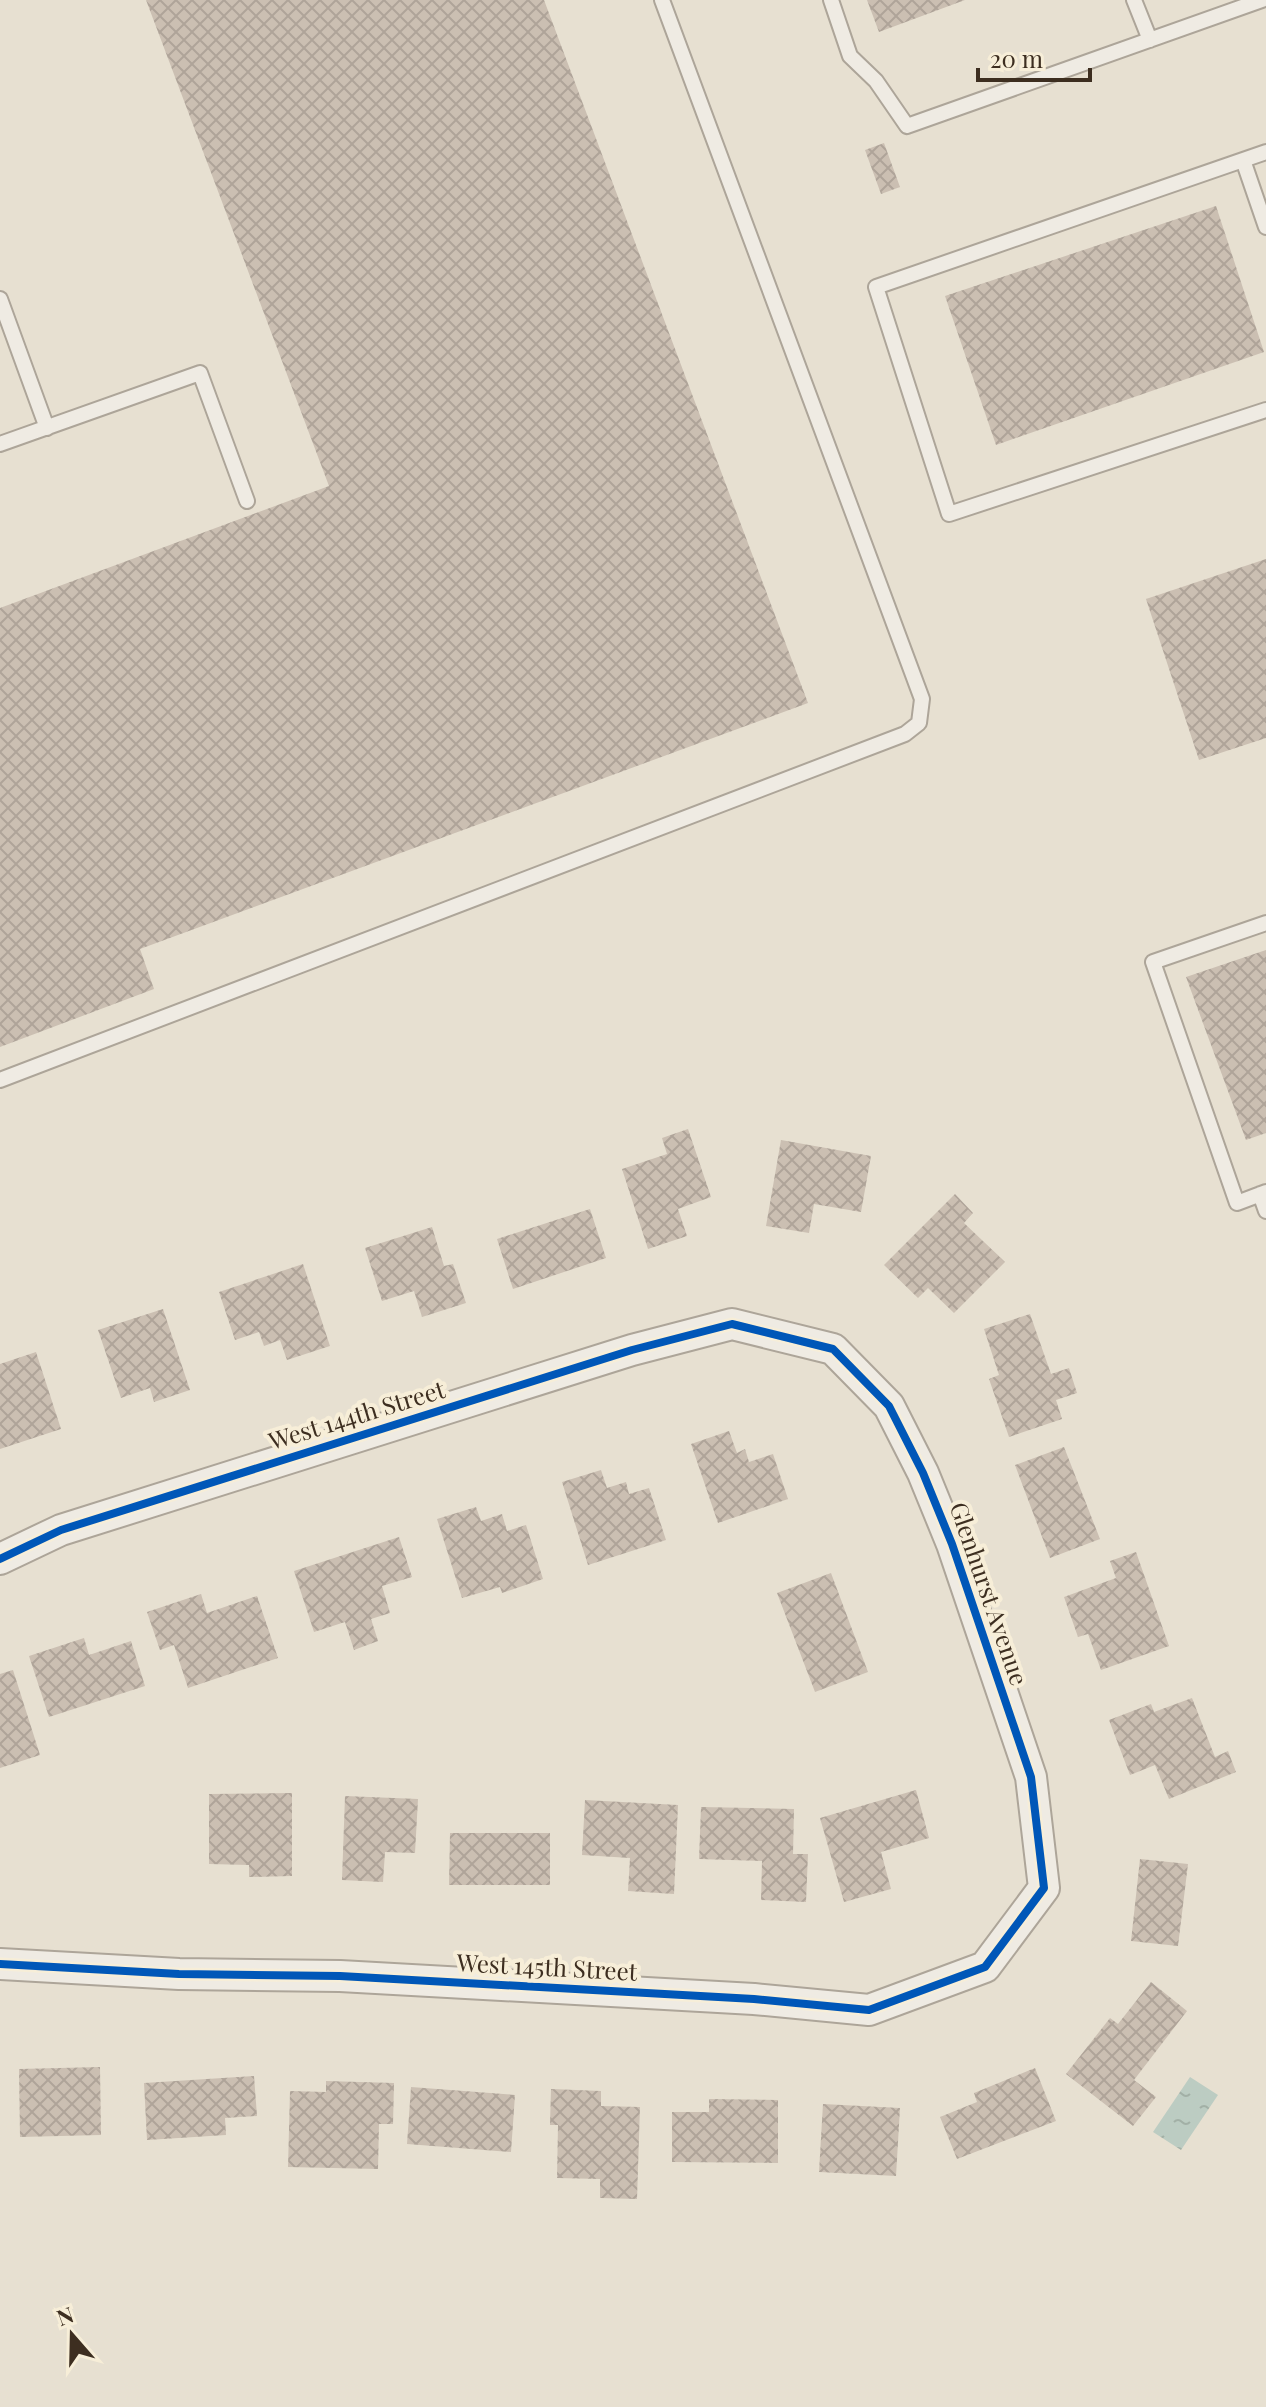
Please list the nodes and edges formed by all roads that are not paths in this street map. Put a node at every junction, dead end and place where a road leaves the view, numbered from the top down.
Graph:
1 (662, 0) edge
2 (831, 0) edge
3 (1134, 0) edge
4 (1262, 0) edge
5 (1150, 40) junction
6 (1266, 152) edge
7 (1243, 160) junction
8 (1266, 227) edge
9 (0, 299) edge
10 (1266, 410) edge
11 (47, 428) junction
12 (0, 444) edge
13 (247, 501) dead end
14 (1266, 923) edge
15 (0, 1080) edge
16 (1263, 1193) edge
17 (1266, 1211) edge
18 (732, 1324) joint
19 (0, 1559) edge
20 (1044, 1888) joint
21 (0, 1964) edge

1 - 15 lane
2 - 5 lane
3 - 5 lane
4 - 5 lane
6 - 7 lane
7 - 8 lane
7 - 10 lane
9 - 11 lane
11 - 12 lane
11 - 13 lane
14 - 16 lane
16 - 17 lane
18 - 19 street, West 144th Street
18 - 20 street, Glenhurst Avenue
20 - 21 street, West 145th Street

